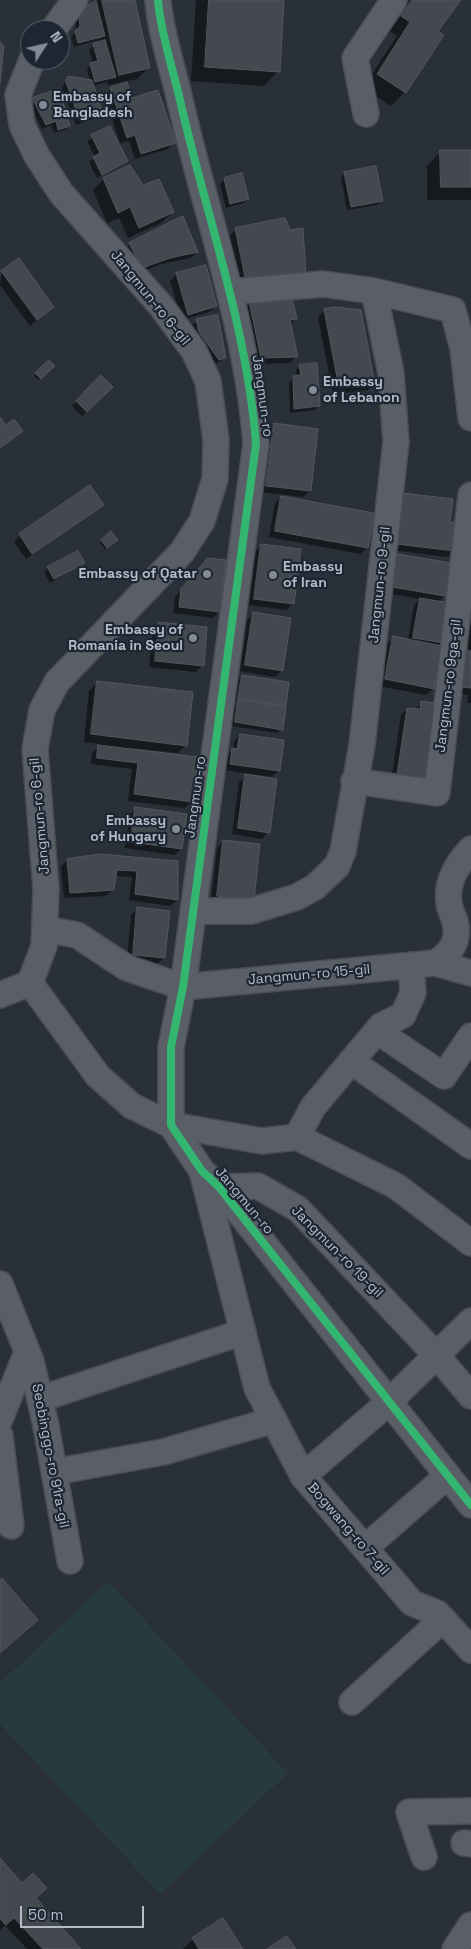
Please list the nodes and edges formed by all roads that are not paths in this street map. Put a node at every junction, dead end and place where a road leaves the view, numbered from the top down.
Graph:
1 (75, 0) edge
2 (158, 0) edge
3 (394, 0) edge
4 (60, 20) edge
5 (28, 70) edge
6 (366, 114) dead end
7 (374, 290) junction
8 (230, 292) junction
9 (471, 418) edge
10 (471, 495) edge
11 (354, 781) junction
12 (471, 849) edge
13 (449, 898) junction
14 (193, 911) junction
15 (471, 918) edge
16 (45, 929) junction
17 (423, 964) junction
18 (471, 973) edge
19 (30, 983) junction
20 (183, 987) junction
21 (0, 995) edge
22 (377, 1031) junction
23 (471, 1036) edge
24 (351, 1061) junction
25 (171, 1125) junction
26 (297, 1137) junction
27 (471, 1146) edge
28 (211, 1179) junction
29 (471, 1243) edge
30 (0, 1284) edge
31 (243, 1332) junction
32 (466, 1333) edge
33 (27, 1352) junction
34 (436, 1355) junction
35 (471, 1396) edge
36 (40, 1399) junction
37 (389, 1402) junction
38 (0, 1419) edge
39 (274, 1420) junction
40 (0, 1436) edge
41 (54, 1472) junction
42 (303, 1476) junction
43 (446, 1476) junction
44 (471, 1505) edge
45 (11, 1526) dead end
46 (365, 1548) junction
47 (70, 1561) dead end
48 (443, 1620) junction
49 (471, 1650) edge
50 (352, 1702) dead end
51 (471, 1811) edge
52 (424, 1857) dead end
53 (471, 1926) edge
54 (455, 1949) edge

1 - 4 street
2 - 8 street, Jangmun-ro
3 - 6 street
5 - 16 street, Jangmun-ro 6-gil
7 - 8 street
7 - 9 street
7 - 11 street, Jangmun-ro 9-gil
8 - 14 street, Jangmun-ro
10 - 11 street, Jangmun-ro 9ga-gil
11 - 14 street, Jangmun-ro 9-gil
12 - 13 street
13 - 15 street
13 - 17 street
14 - 20 street, Jangmun-ro
16 - 19 street, Jangmun-ro 6-gil
16 - 20 street
17 - 18 street
17 - 20 street, Jangmun-ro 15-gil
17 - 22 street
19 - 21 street
19 - 25 street
20 - 25 street, Jangmun-ro
22 - 23 street
22 - 24 street
24 - 26 street
24 - 27 street
25 - 26 street
25 - 28 street, Jangmun-ro
26 - 29 street
28 - 31 street, Bogwang-ro 7-gil
28 - 34 street, Jangmun-ro 19-gil
28 - 37 street, Jangmun-ro
30 - 33 street, Seobinggo-ro 91ra-gil
31 - 36 street
31 - 39 street, Bogwang-ro 7-gil
32 - 34 street
33 - 36 street, Seobinggo-ro 91ra-gil
33 - 38 street, Seobinggo-ro 91ra-gil
34 - 35 street, Jangmun-ro 19-gil
34 - 37 street
36 - 41 street, Seobinggo-ro 91ra-gil
37 - 42 street
37 - 43 street, Jangmun-ro
39 - 41 street
39 - 42 street, Bogwang-ro 7-gil
40 - 45 street
41 - 47 street, Seobinggo-ro 91ra-gil
42 - 46 street, Bogwang-ro 7-gil
43 - 44 street, Jangmun-ro
43 - 46 street
46 - 48 street, Bogwang-ro 7-gil
48 - 49 street, Bogwang-ro 7-gil
48 - 50 street
51 - 52 street
53 - 54 street

